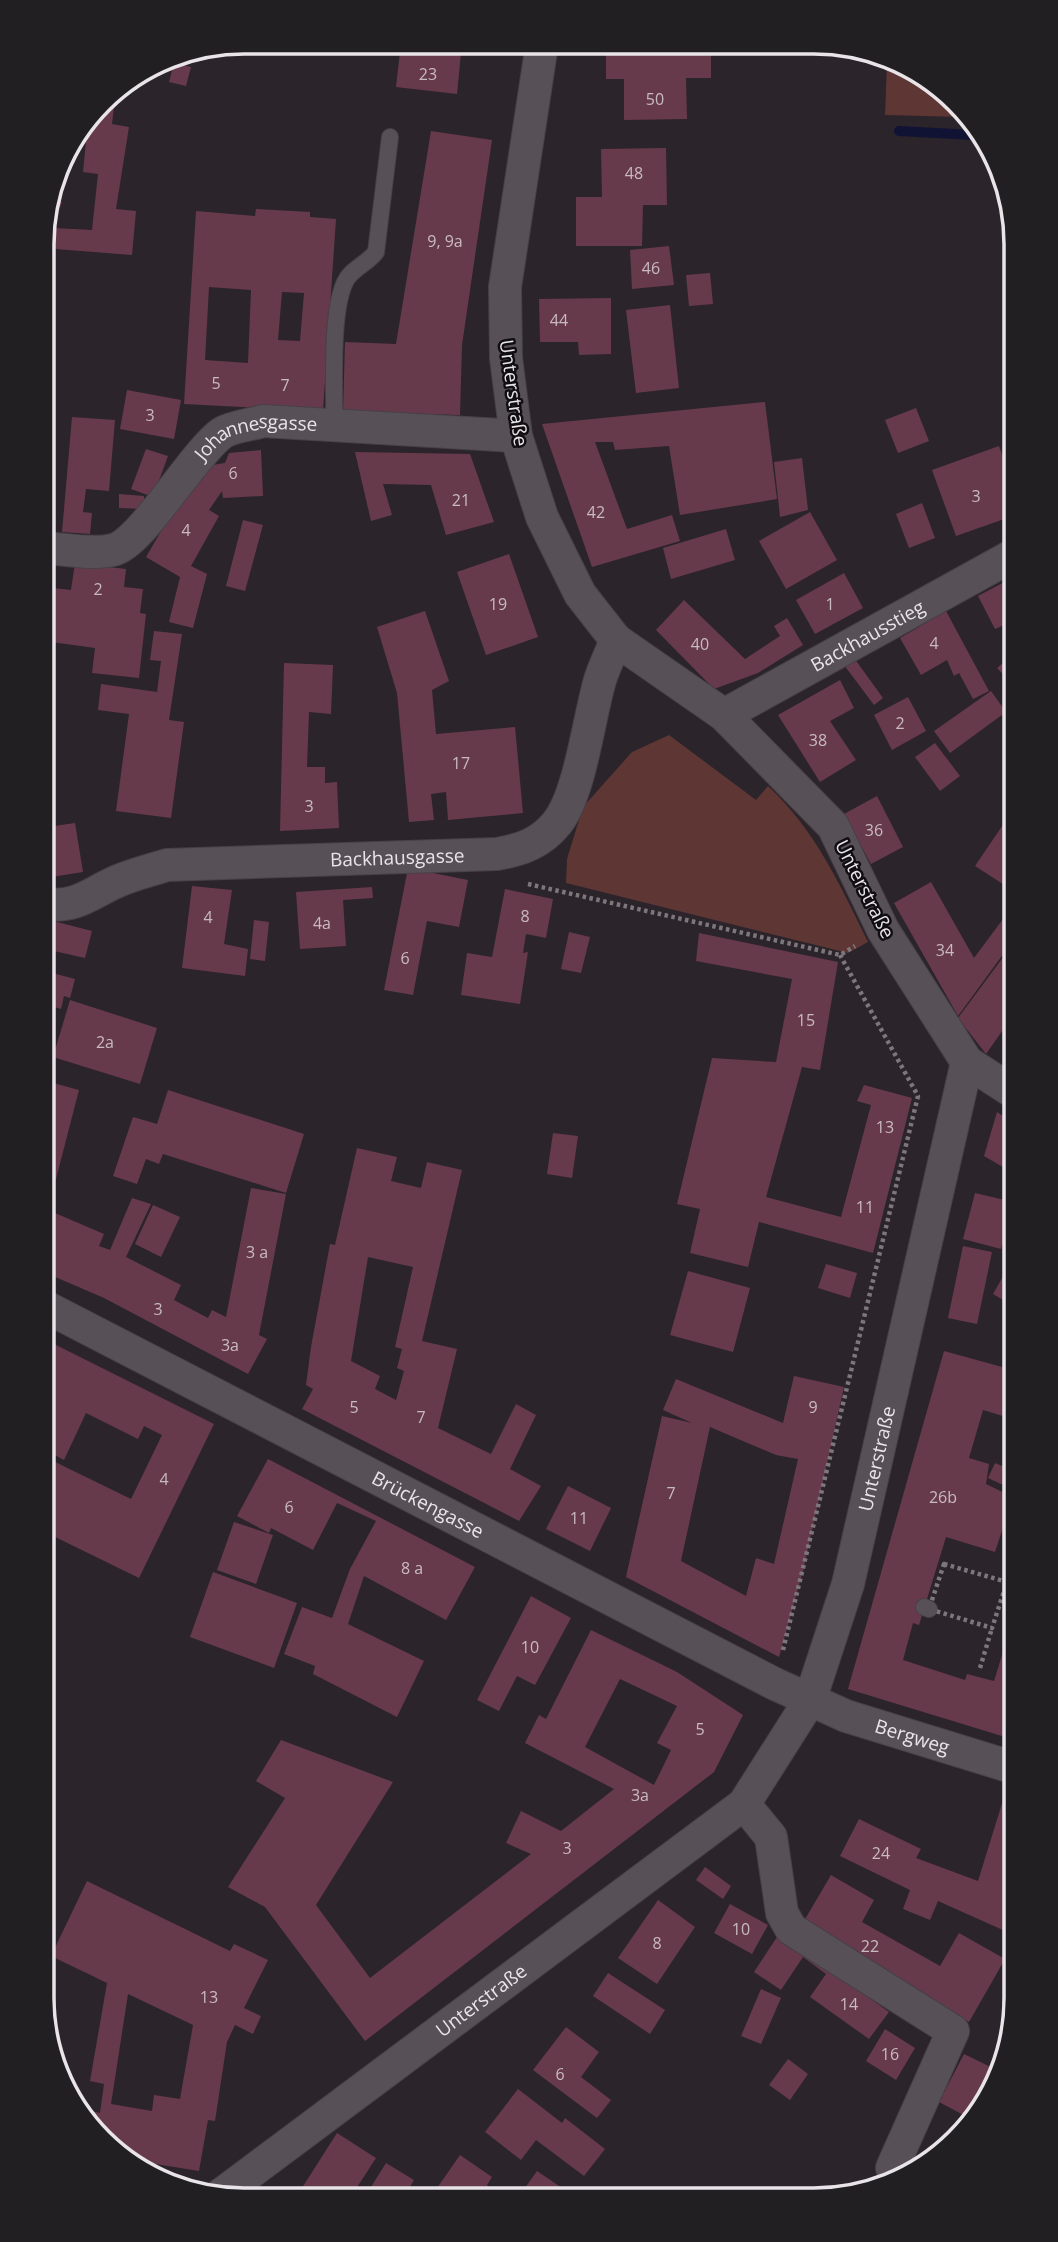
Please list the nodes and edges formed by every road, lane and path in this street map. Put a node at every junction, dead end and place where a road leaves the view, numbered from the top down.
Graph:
1 (540, 54) edge
2 (390, 137) dead end
3 (334, 425) junction
4 (516, 436) junction
5 (55, 548) edge
6 (1004, 560) edge
7 (616, 640) junction
8 (724, 715) junction
9 (516, 882) dead end
10 (55, 905) edge
11 (967, 1062) junction
12 (1004, 1086) edge
13 (54, 1311) edge
14 (1003, 1581) edge
15 (1003, 1594) edge
16 (992, 1628) junction
17 (979, 1668) dead end
18 (775, 1685) junction
19 (810, 1700) junction
20 (1003, 1764) edge
21 (744, 1804) junction
22 (892, 2168) dead end
23 (231, 2187) edge

1 - 4 street, Unterstraße
2 - 3 lane
3 - 4 street, Johannesgasse
3 - 5 street, Johannesgasse
4 - 7 street, Unterstraße
6 - 8 street, Backhausstieg
7 - 8 street, Unterstraße
7 - 10 street, Backhausgasse
8 - 11 street, Unterstraße
9 - 18 path
11 - 12 street
11 - 19 street, Unterstraße
13 - 18 street, Brückengasse
14 - 16 path
15 - 16 path
16 - 17 path
18 - 19 street, Brückengasse
19 - 20 street, Bergweg
19 - 21 street, Unterstraße
21 - 22 street
21 - 23 street, Unterstraße

